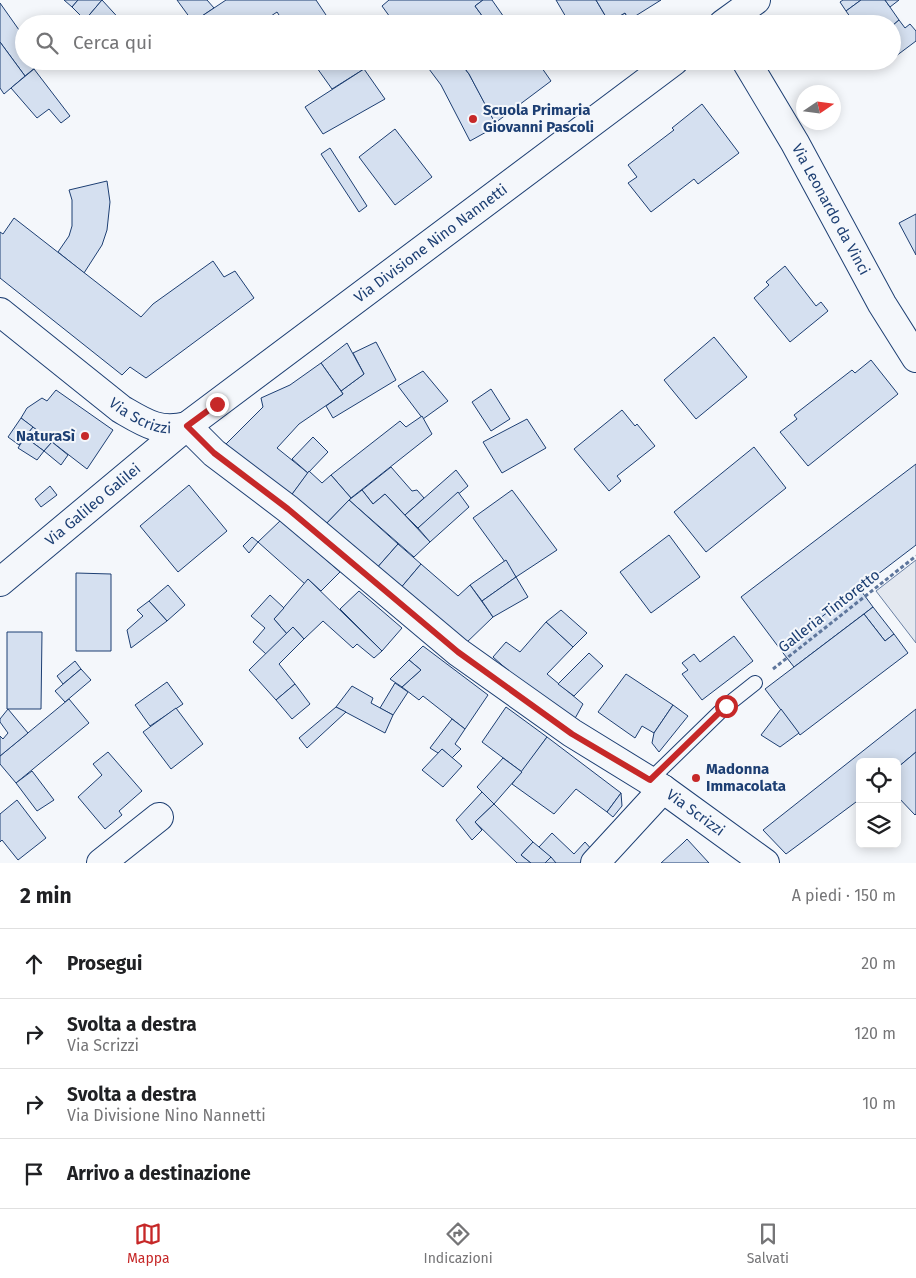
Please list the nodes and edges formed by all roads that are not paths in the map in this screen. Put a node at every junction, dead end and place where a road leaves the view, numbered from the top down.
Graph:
1 (756, 0) edge
2 (730, 15) edge
3 (662, 70) edge
4 (751, 70) edge
5 (0, 312) edge
6 (916, 358) edge
7 (187, 426) junction
8 (0, 582) edge
9 (755, 683) road end
10 (657, 785) junction
11 (159, 818) dead end
12 (101, 863) edge
13 (595, 863) edge
14 (765, 863) edge

1 - 2 street
3 - 7 street, Via Divisione Nino Nannetti
4 - 6 street, Via Leonardo da Vinci
5 - 7 street, Via Scrizzi
7 - 8 street, Via Galileo Galilei
7 - 10 street, Via Scrizzi
9 - 10 lane
10 - 13 street
10 - 14 street, Via Scrizzi
11 - 12 street

